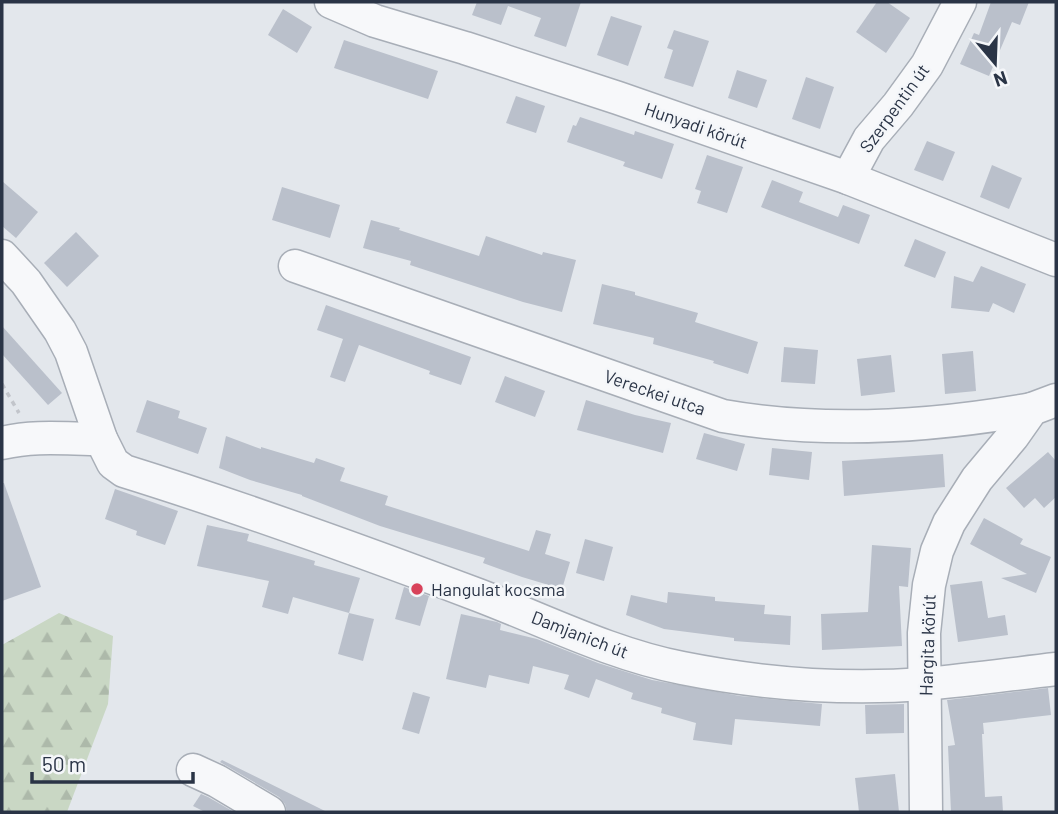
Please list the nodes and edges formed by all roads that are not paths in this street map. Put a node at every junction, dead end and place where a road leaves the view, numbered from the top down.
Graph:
1 (331, 2) edge
2 (960, 2) edge
3 (848, 178) junction
4 (2, 256) edge
5 (1056, 260) edge
6 (295, 266) dead end
7 (1044, 404) edge
8 (101, 439) junction
9 (16, 440) edge
10 (1056, 669) edge
11 (925, 684) junction
12 (193, 771) dead end
13 (269, 812) edge
14 (926, 812) edge

1 - 3 street, Hunyadi körút
2 - 3 street, Szerpentin út
3 - 5 street, Hunyadi körút
4 - 8 street, Damjanich út
6 - 7 street, Vereckei utca
7 - 11 street, Hargita körút
8 - 9 street
8 - 11 street, Damjanich út
10 - 11 street, Damjanich út
11 - 14 street, Hargita körút
12 - 13 street

